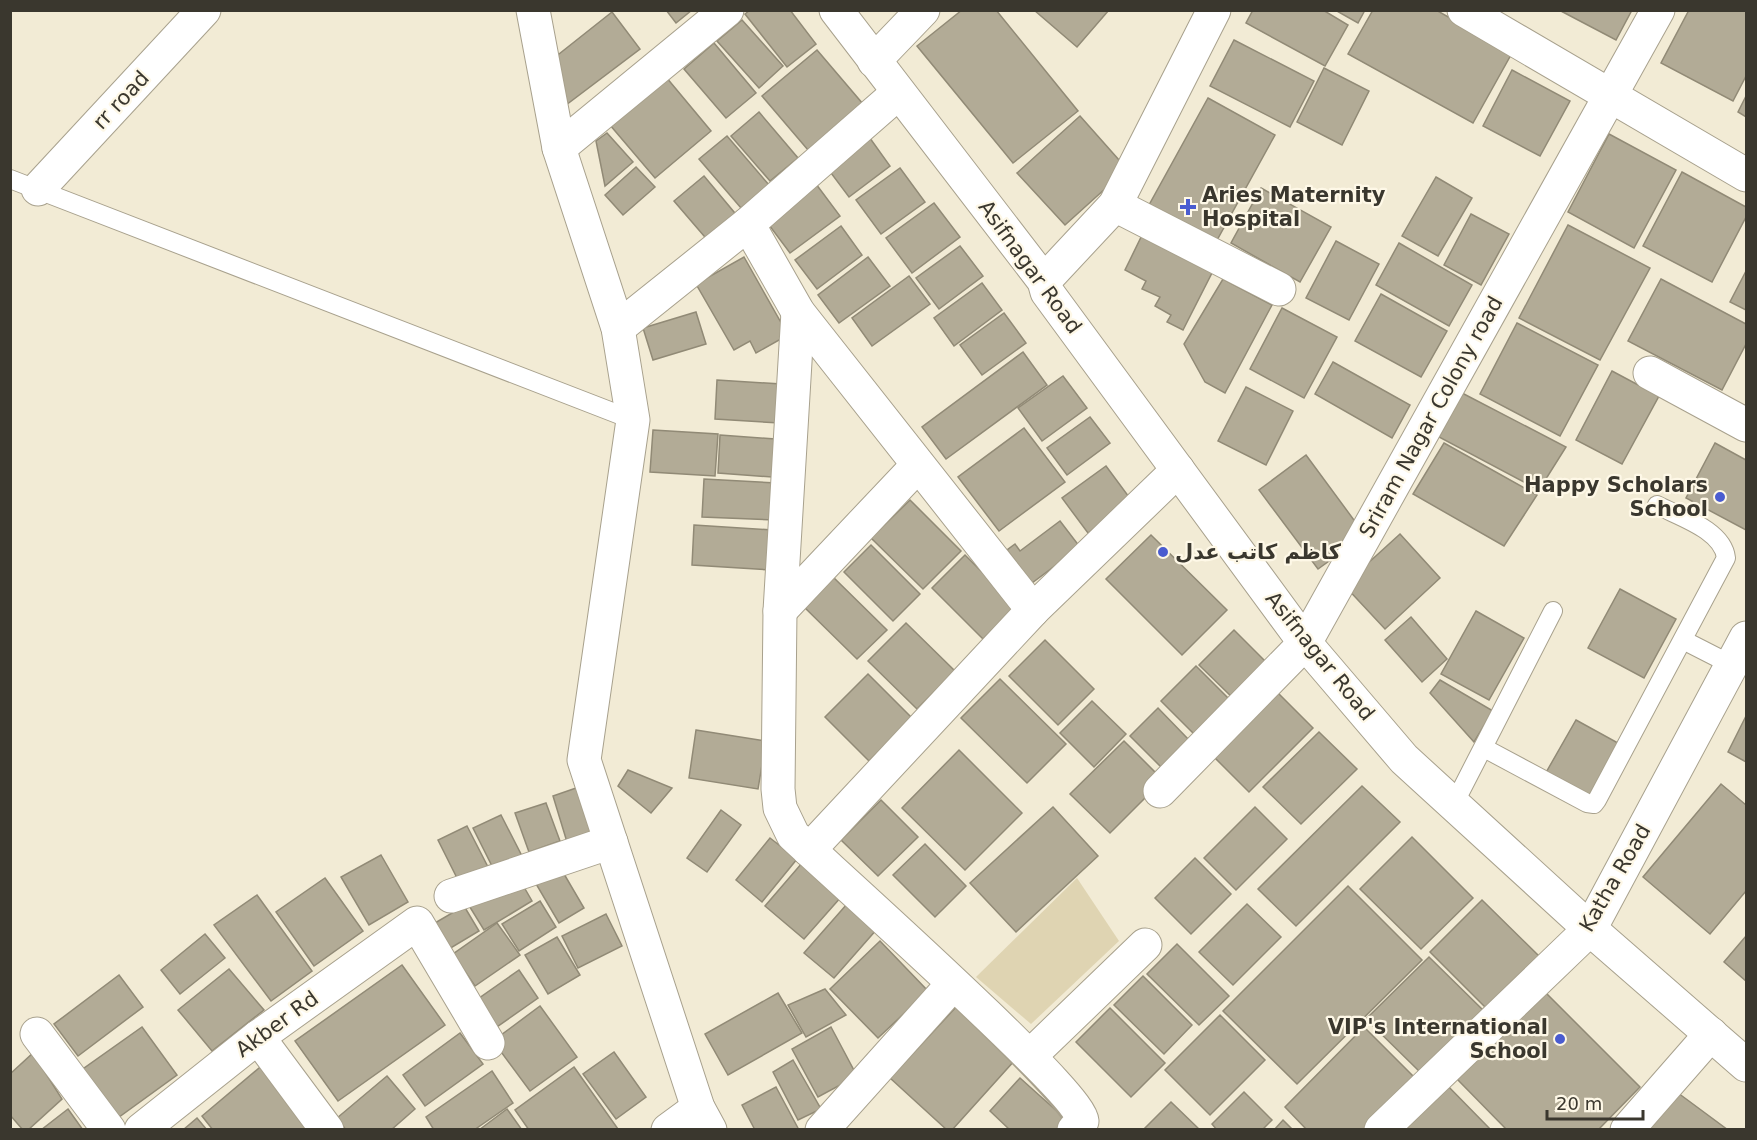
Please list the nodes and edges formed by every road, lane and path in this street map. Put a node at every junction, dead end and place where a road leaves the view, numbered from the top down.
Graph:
1 (204, 10) edge
2 (533, 10) edge
3 (727, 10) edge
4 (836, 10) edge
5 (923, 10) edge
6 (1214, 10) edge
7 (1464, 10) edge
8 (1658, 10) edge
9 (874, 61) junction
10 (898, 93) junction
11 (1611, 96) junction
12 (559, 148) junction
13 (1746, 176) edge
14 (24, 184) edge
15 (1115, 205) junction
16 (748, 224) junction
17 (1044, 280) junction
18 (1279, 289) dead end
19 (798, 312) junction
20 (618, 328) junction
21 (1650, 373) dead end
22 (633, 420) junction
23 (1746, 425) edge
24 (918, 465) junction
25 (1178, 470) junction
26 (1658, 505) dead end
27 (1034, 610) junction
28 (780, 611) junction
29 (1553, 611) dead end
30 (1683, 640) junction
31 (1305, 643) junction
32 (1739, 652) edge
33 (1484, 748) junction
34 (1160, 791) dead end
35 (1454, 804) junction
36 (611, 842) junction
37 (809, 850) junction
38 (451, 896) dead end
39 (1590, 929) junction
40 (1145, 945) dead end
41 (952, 984) junction
42 (37, 1034) dead end
43 (1711, 1034) junction
44 (258, 1036) junction
45 (488, 1043) dead end
46 (1031, 1055) junction
47 (1746, 1065) edge
48 (704, 1119) edge
49 (109, 1130) edge
50 (141, 1130) edge
51 (327, 1130) edge
52 (668, 1130) edge
53 (822, 1130) edge
54 (1074, 1130) edge
55 (1381, 1130) edge
56 (1627, 1130) edge

1 - 14 street, rr road
2 - 12 street
3 - 12 street
4 - 9 street, Asifnagar Road
5 - 9 street
6 - 15 street
7 - 11 street
8 - 11 street, Sriram Nagar Colony road
9 - 10 street, Asifnagar Road
10 - 16 street
10 - 17 street, Asifnagar Road
11 - 13 street
11 - 31 street, Sriram Nagar Colony road
12 - 20 street
14 - 22 lane
15 - 17 street
15 - 18 street
16 - 19 street
16 - 20 street
17 - 25 street, Asifnagar Road
19 - 24 street
19 - 28 street
20 - 22 street
21 - 23 street
22 - 36 street
24 - 27 street
24 - 28 street
25 - 27 street
25 - 31 street, Asifnagar Road
26 - 30 lane
27 - 37 street
28 - 37 street
29 - 33 lane
30 - 32 lane
30 - 33 lane
31 - 34 street, Sriram Nagar Colony road
31 - 35 street, Asifnagar Road
32 - 39 street, Katha Road
33 - 35 lane
35 - 39 street, Asifnagar Road
36 - 38 street
36 - 48 street
37 - 41 street
39 - 43 street, Asifnagar Road
39 - 55 street, Katha Road
40 - 46 street
41 - 46 street
41 - 53 street
42 - 49 street
43 - 47 street, Asifnagar Road
43 - 56 street
44 - 45 street, Akber Rd
44 - 50 street, Akber Rd
44 - 51 street
46 - 54 street
48 - 52 street

